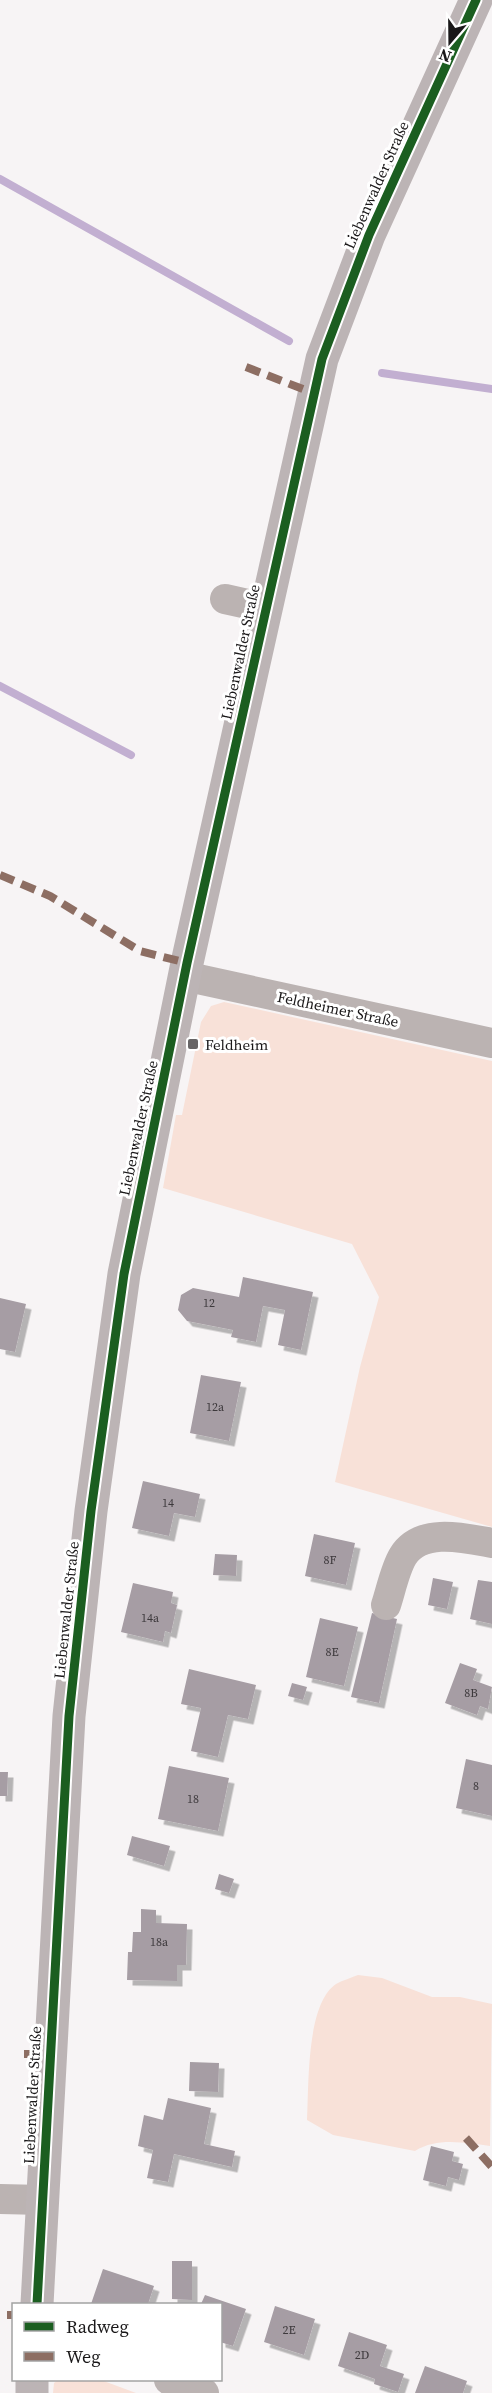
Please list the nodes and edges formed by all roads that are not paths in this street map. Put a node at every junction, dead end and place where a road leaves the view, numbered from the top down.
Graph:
1 (476, 0) edge
2 (225, 599) dead end
3 (265, 608) junction
4 (184, 976) junction
5 (492, 1043) edge
6 (492, 1543) edge
7 (386, 1605) dead end
8 (1, 2197) edge
9 (43, 2200) junction
10 (36, 2303) edge
11 (174, 2381) edge
12 (204, 2393) edge

1 - 3 main road, Liebenwalder Straße
2 - 3 street
3 - 4 main road, Liebenwalder Straße
4 - 5 street, Feldheimer Straße
4 - 9 main road, Liebenwalder Straße
6 - 7 street
8 - 9 street
9 - 10 main road, Liebenwalder Straße
11 - 12 street

